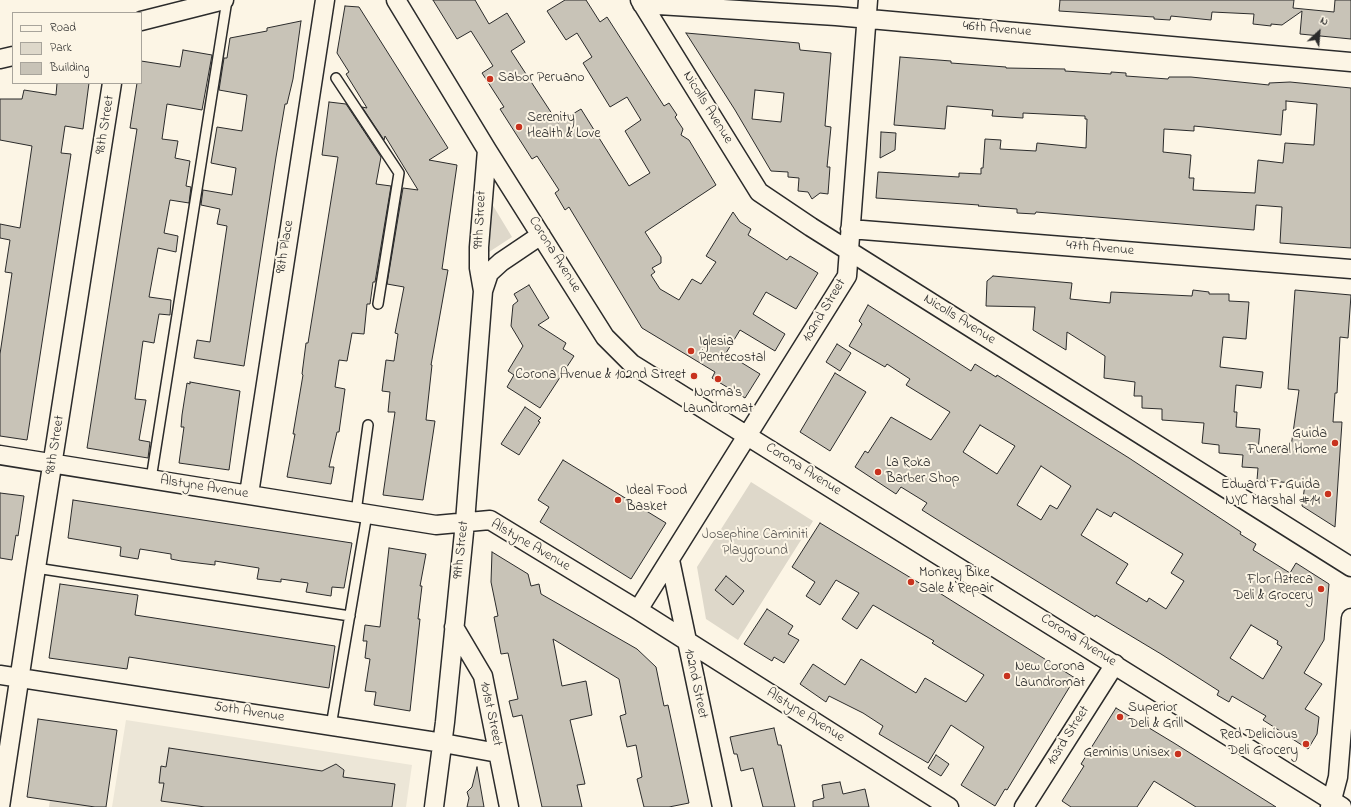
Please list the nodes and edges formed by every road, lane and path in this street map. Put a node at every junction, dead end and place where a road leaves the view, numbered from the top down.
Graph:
1 (224, 0) edge
2 (227, 0) edge
3 (325, 0) edge
4 (396, 0) edge
5 (868, 0) edge
6 (641, 2) edge
7 (189, 4) edge
8 (866, 19) junction
9 (142, 21) edge
10 (12, 56) edge
11 (0, 59) edge
12 (1351, 62) edge
13 (336, 78) dead end
14 (112, 84) edge
15 (487, 150) junction
16 (850, 229) junction
17 (541, 235) junction
18 (848, 251) junction
19 (1351, 270) edge
20 (483, 291) junction
21 (378, 304) dead end
22 (368, 425) dead end
23 (748, 436) junction
24 (0, 455) edge
25 (53, 464) junction
26 (151, 480) junction
27 (249, 494) junction
28 (362, 513) junction
29 (465, 522) junction
30 (670, 560) junction
31 (1351, 567) edge
32 (36, 568) junction
33 (638, 610) junction
34 (350, 616) junction
35 (1351, 618) edge
36 (454, 627) junction
37 (685, 640) junction
38 (1115, 664) junction
39 (0, 675) edge
40 (20, 678) junction
41 (1348, 692) edge
42 (331, 726) junction
43 (443, 743) junction
44 (498, 754) junction
45 (1334, 805) edge
46 (0, 807) edge
47 (434, 807) edge
48 (509, 807) edge
49 (722, 807) edge
50 (949, 807) edge
51 (1024, 807) edge

1 - 7 street
2 - 26 lane
3 - 27 street, 98th Place
4 - 15 street, Corona Avenue
5 - 8 street, 102nd Street
6 - 8 street, 46th Avenue
6 - 18 street, Nicolls Avenue
7 - 9 street
8 - 12 street, 46th Avenue
8 - 16 street, 102nd Street
10 - 11 street
13 - 21 lane
14 - 25 street, 98th Street
15 - 17 street, Corona Avenue
15 - 20 street, 99th Street
16 - 18 street, 102nd Street
16 - 19 street, 47th Avenue
17 - 20 street, 99th Street
17 - 23 street, Corona Avenue
18 - 23 street, 102nd Street
18 - 31 street, Nicolls Avenue
20 - 29 street, 99th Street
22 - 28 lane
23 - 30 street, 102nd Street
23 - 38 street, Corona Avenue
24 - 25 street, Alstyne Avenue
25 - 26 street, Alstyne Avenue
25 - 32 street, 98th Street
26 - 27 street, Alstyne Avenue
27 - 28 street, Alstyne Avenue
28 - 29 street, Alstyne Avenue
28 - 34 lane
29 - 33 street, Alstyne Avenue
29 - 36 street, 99th Street
30 - 33 street, 102nd Street
30 - 37 street, 102nd Street
32 - 34 lane
32 - 40 street, 98th Street
33 - 37 street, Alstyne Avenue
34 - 42 lane
35 - 41 street
36 - 43 street, 99th Street
36 - 44 street, 101st Street
37 - 49 street, 102nd Street
37 - 50 street, Alstyne Avenue
38 - 45 street, Corona Avenue
38 - 51 street, 103rd Street
39 - 40 street, 50th Avenue
40 - 42 street, 50th Avenue
40 - 46 street, 98th Street
41 - 45 street
42 - 43 street, 50th Avenue
43 - 44 street, 50th Avenue
43 - 47 street, 99th Street
44 - 48 street, 101st Street

